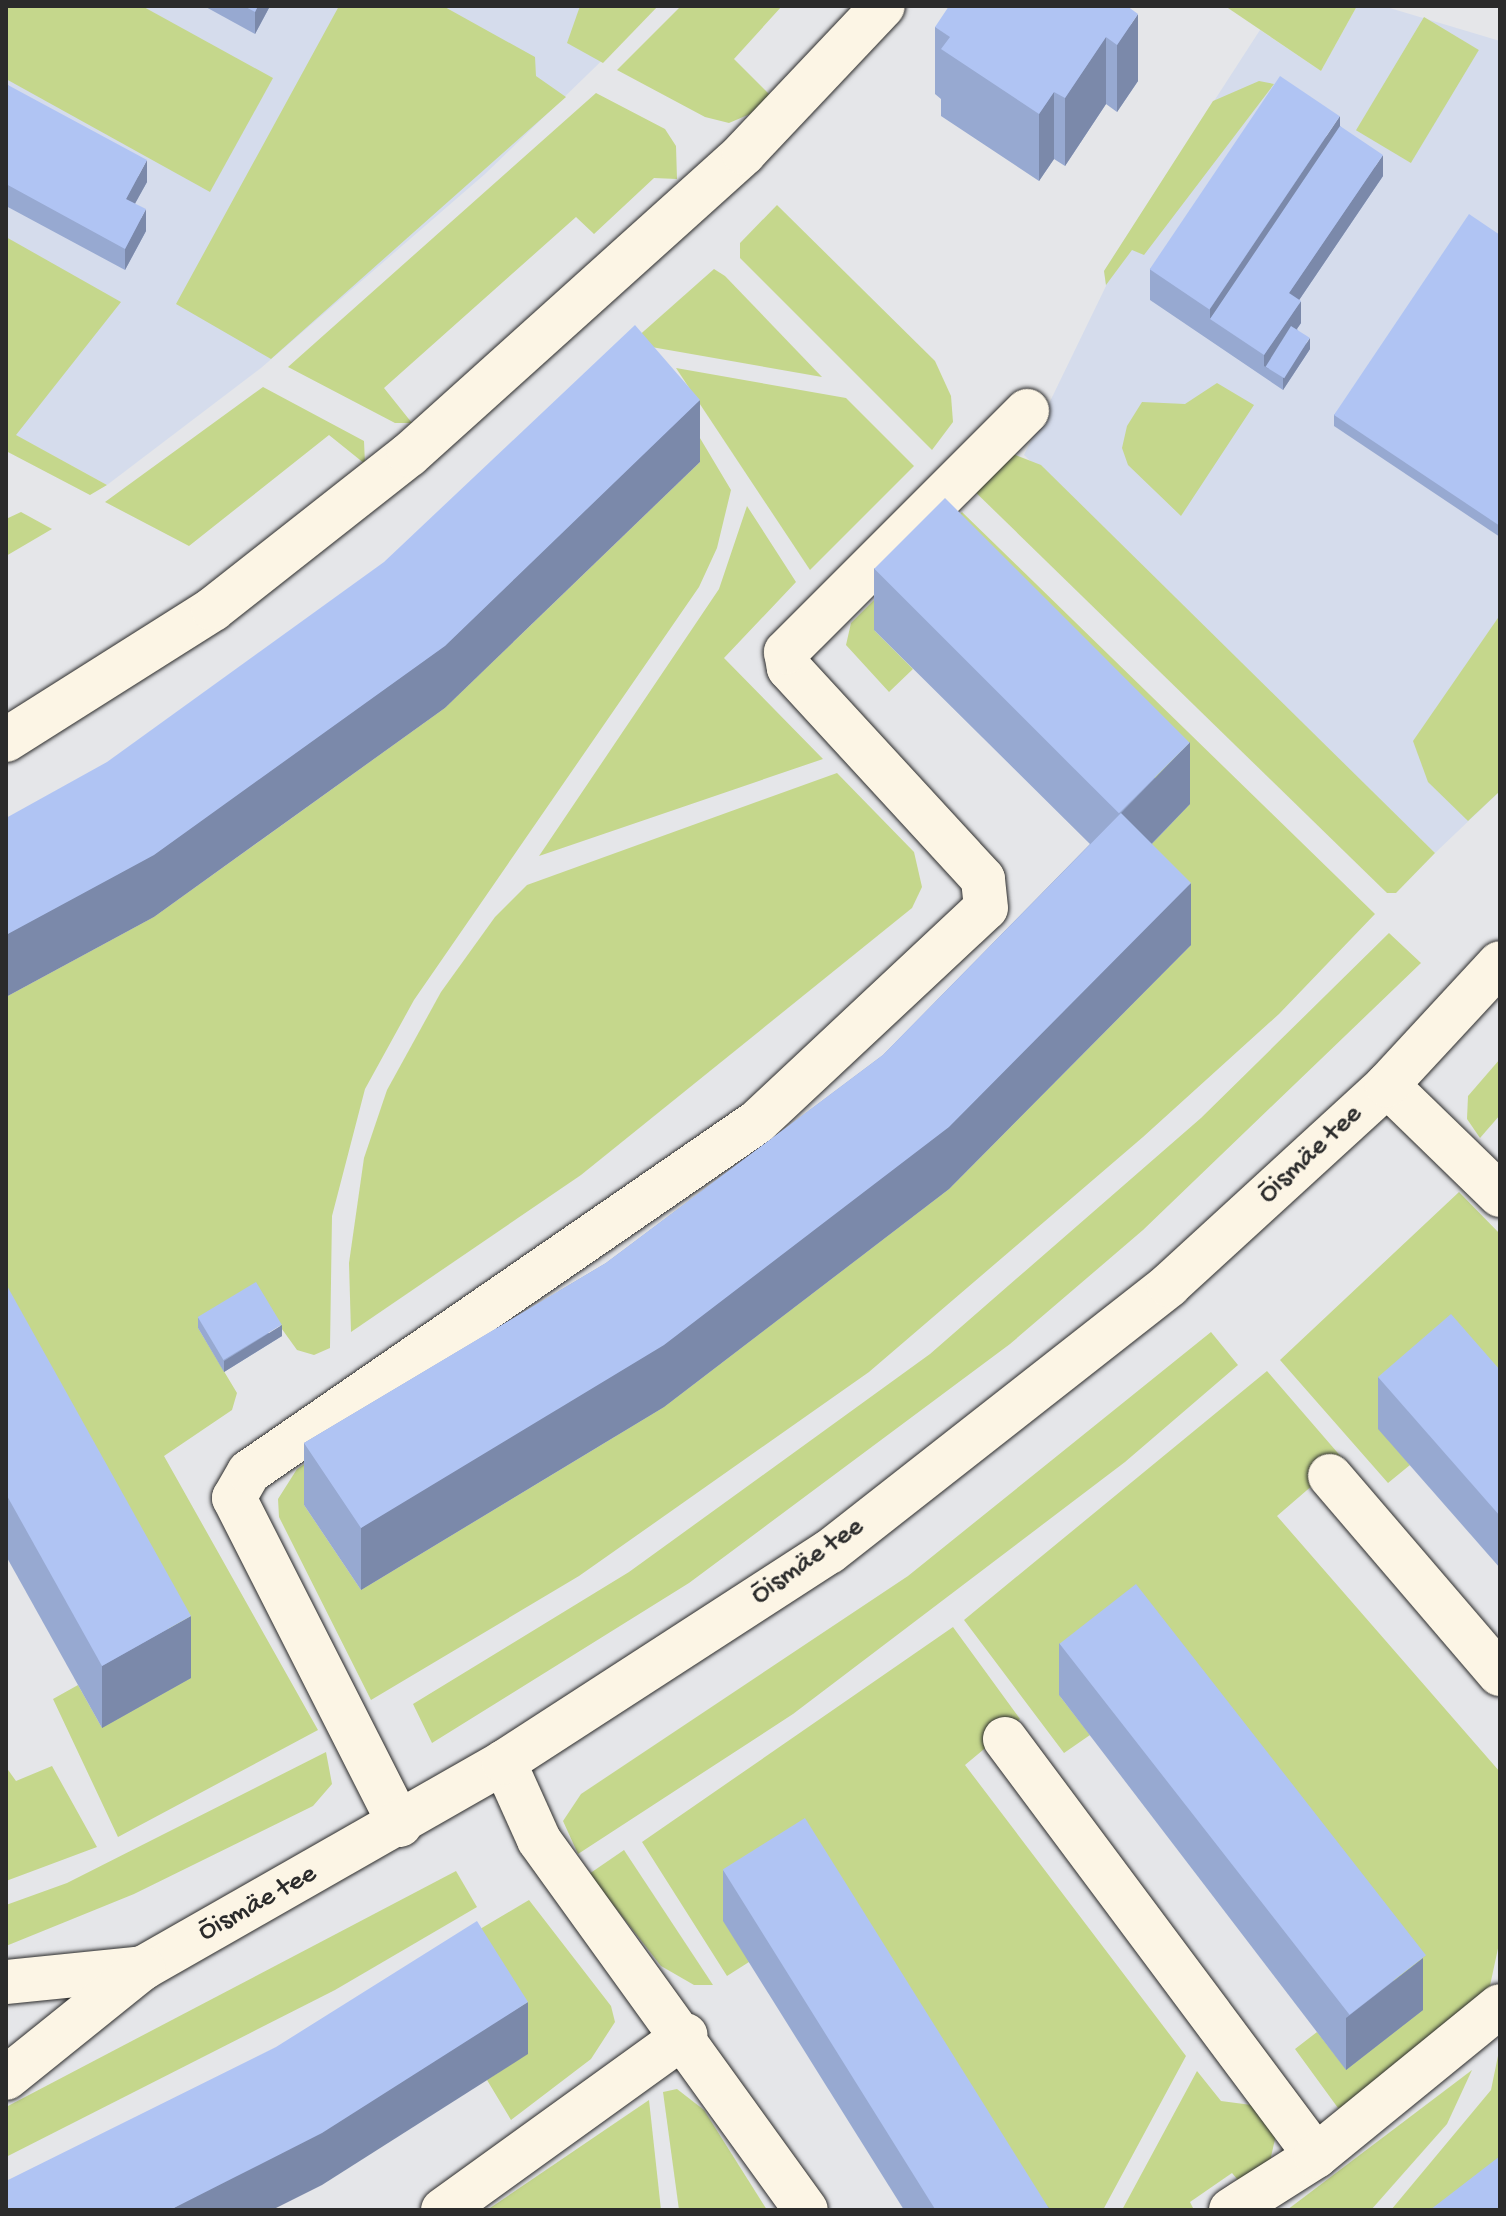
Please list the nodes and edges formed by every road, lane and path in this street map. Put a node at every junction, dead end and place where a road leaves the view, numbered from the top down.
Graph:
1 (883, 6) edge
2 (1027, 411) dead end
3 (6, 740) edge
4 (1500, 963) edge
5 (1387, 1085) junction
6 (1500, 1195) edge
7 (1330, 1476) dead end
8 (1500, 1674) edge
9 (1005, 1739) dead end
10 (504, 1762) junction
11 (400, 1825) junction
12 (143, 1968) junction
13 (6, 1982) edge
14 (1500, 2006) edge
15 (686, 2035) junction
16 (6, 2078) edge
17 (1316, 2156) junction
18 (443, 2210) edge
19 (806, 2210) edge
20 (1231, 2210) edge

1 - 3 street
2 - 11 street
4 - 5 street, Õismäe tee
5 - 6 street
5 - 10 street, Õismäe tee
7 - 8 street
9 - 17 street
10 - 11 street, Õismäe tee
10 - 15 street
11 - 12 street, Õismäe tee
12 - 13 street, Õismäe tee
12 - 16 street
14 - 17 street
15 - 18 street
15 - 19 street
17 - 20 street

